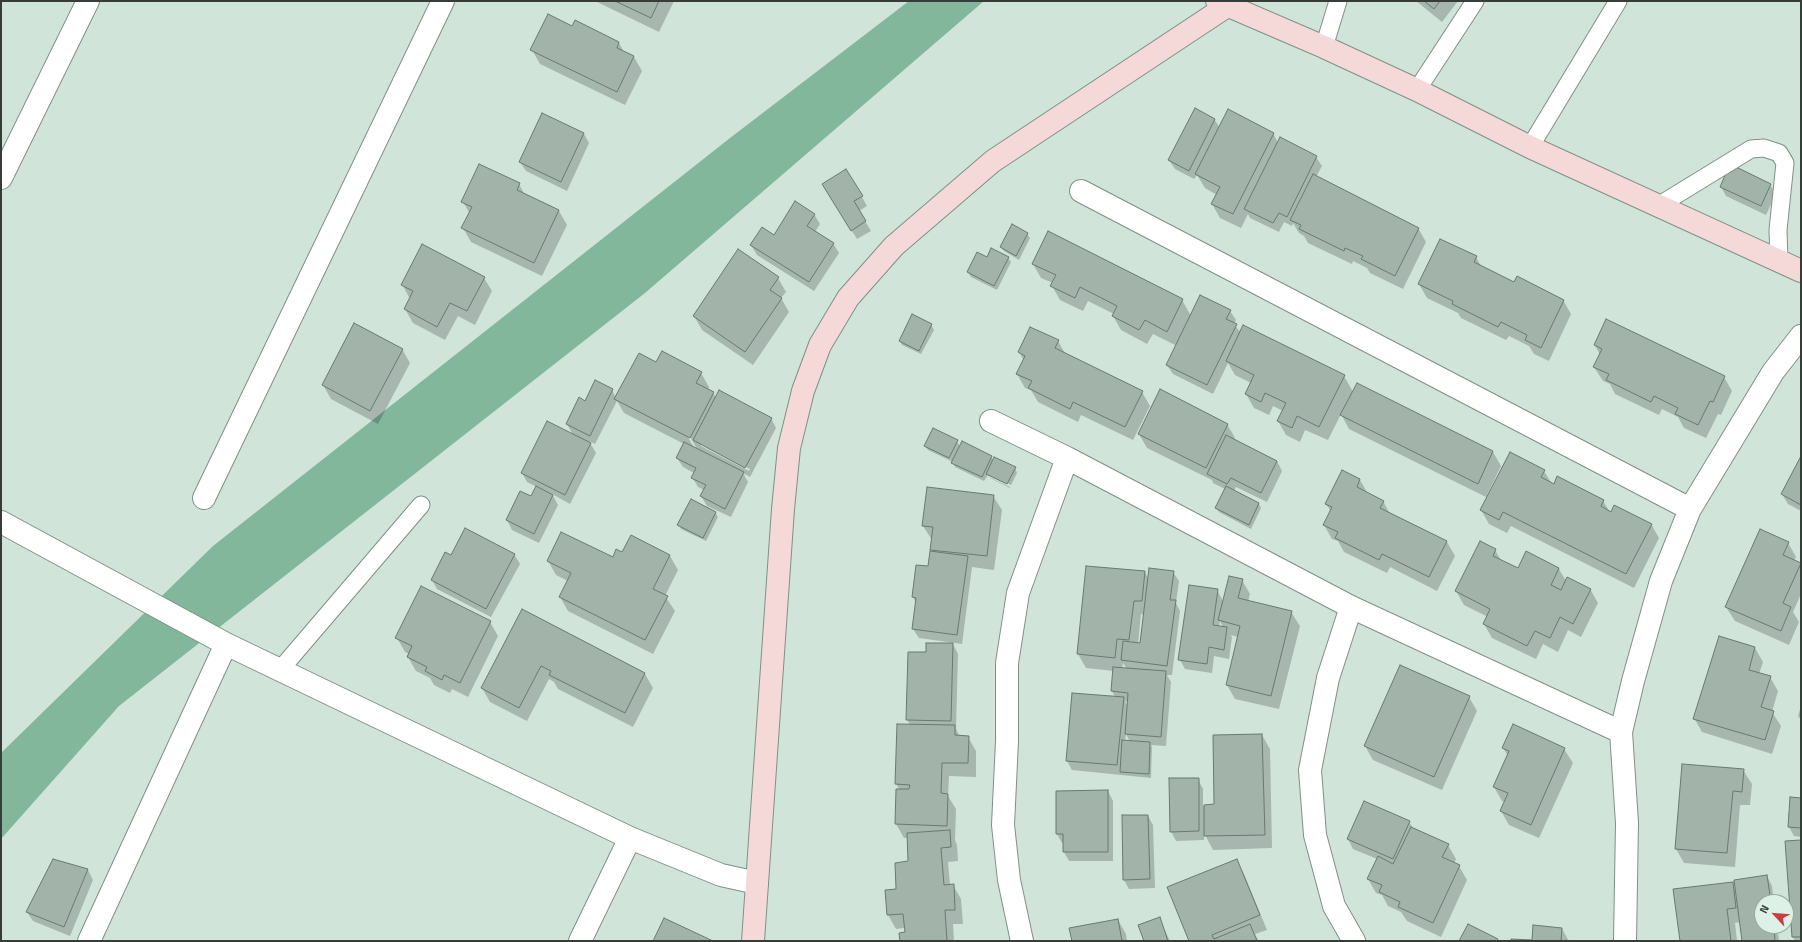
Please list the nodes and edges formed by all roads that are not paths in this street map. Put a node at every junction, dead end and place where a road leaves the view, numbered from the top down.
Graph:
1 (88, 1) edge
2 (443, 1) edge
3 (1338, 1) edge
4 (1475, 1) edge
5 (1618, 1) edge
6 (1222, 4) edge
7 (1324, 47) junction
8 (1417, 90) junction
9 (1530, 146) junction
10 (1, 178) edge
11 (1081, 191) dead end
12 (1658, 206) junction
13 (1779, 261) junction
14 (1801, 271) edge
15 (1801, 336) edge
16 (991, 421) dead end
17 (1067, 458) junction
18 (204, 498) dead end
19 (421, 505) dead end
20 (1690, 509) junction
21 (1, 522) edge
22 (1351, 607) junction
23 (222, 642) junction
24 (280, 670) junction
25 (1621, 732) junction
26 (630, 838) junction
27 (757, 883) junction
28 (88, 941) edge
29 (580, 941) edge
30 (753, 941) edge
31 (1022, 941) edge
32 (1354, 941) edge
33 (1625, 941) edge

1 - 10 street
2 - 18 street
3 - 7 lane
4 - 8 lane
5 - 9 lane
6 - 7 street
6 - 27 street
7 - 8 street
8 - 9 street
9 - 12 street
11 - 20 street
12 - 13 street
12 - 13 lane
13 - 14 street
15 - 20 street
16 - 17 street
17 - 22 street
17 - 31 street
19 - 24 lane
20 - 25 street
21 - 23 street
22 - 25 street
22 - 32 street
23 - 24 street
23 - 28 street
24 - 26 street
25 - 33 street
26 - 27 street
26 - 29 street
27 - 30 street

